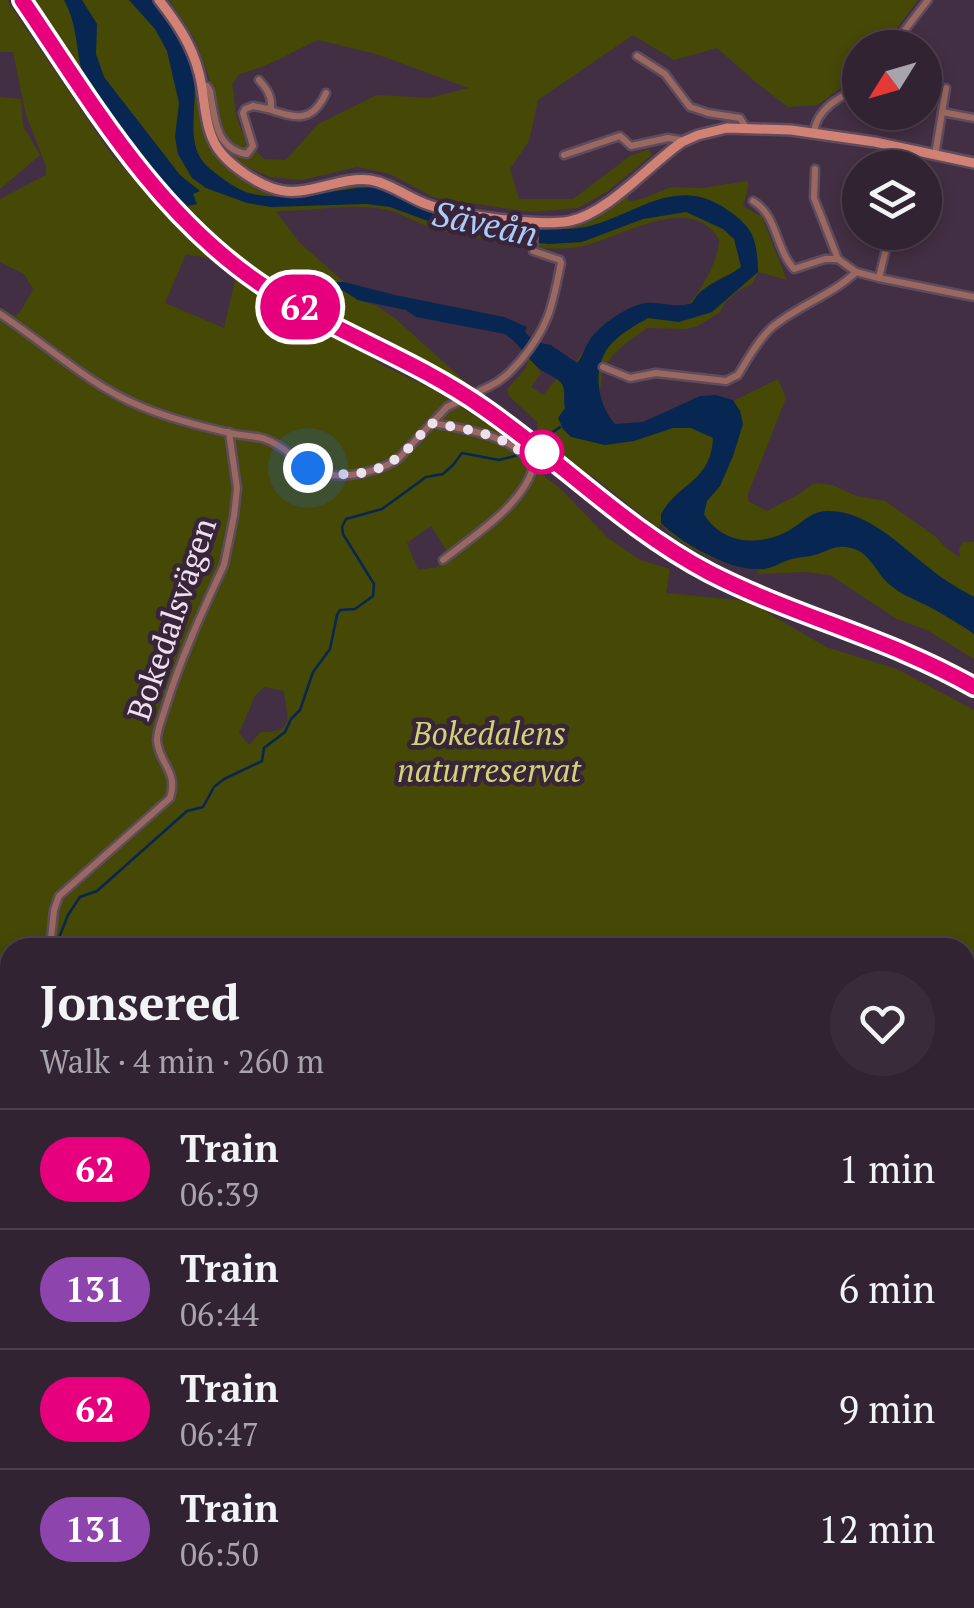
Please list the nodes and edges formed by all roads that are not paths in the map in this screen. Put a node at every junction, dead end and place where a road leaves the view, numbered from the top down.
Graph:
1 (160, 0) edge
2 (928, 0) edge
3 (906, 30) edge
4 (637, 56) dead end
5 (259, 80) dead end
6 (202, 86) junction
7 (946, 88) dead end
8 (326, 93) dead end
9 (842, 96) edge
10 (268, 109) junction
11 (942, 112) joint
12 (974, 118) edge
13 (746, 129) junction
14 (814, 132) junction
15 (682, 142) junction
16 (908, 149) joint
17 (912, 150) edge
18 (564, 155) dead end
19 (942, 156) edge
20 (974, 163) edge
21 (815, 168) dead end
22 (753, 201) dead end
23 (534, 224) junction
24 (886, 250) edge
25 (838, 258) junction
26 (856, 272) junction
27 (880, 278) junction
28 (974, 297) edge
29 (0, 314) edge
30 (603, 366) dead end
31 (430, 423) junction
32 (229, 432) junction
33 (443, 560) dead end
34 (51, 938) edge

1 - 6 street
2 - 3 street
4 - 13 street
5 - 10 street
6 - 10 street
6 - 23 street
7 - 11 street
8 - 10 street
9 - 14 street
11 - 12 street
13 - 14 street
13 - 15 street
14 - 16 street
15 - 18 street
15 - 23 street
16 - 17 street
19 - 20 street
21 - 25 street
22 - 25 street
23 - 31 street, bridge
24 - 27 street
25 - 26 street
26 - 27 street
26 - 30 street
27 - 28 street
29 - 32 street
31 - 32 street
31 - 33 street
32 - 34 street, Bokedalsvägen

